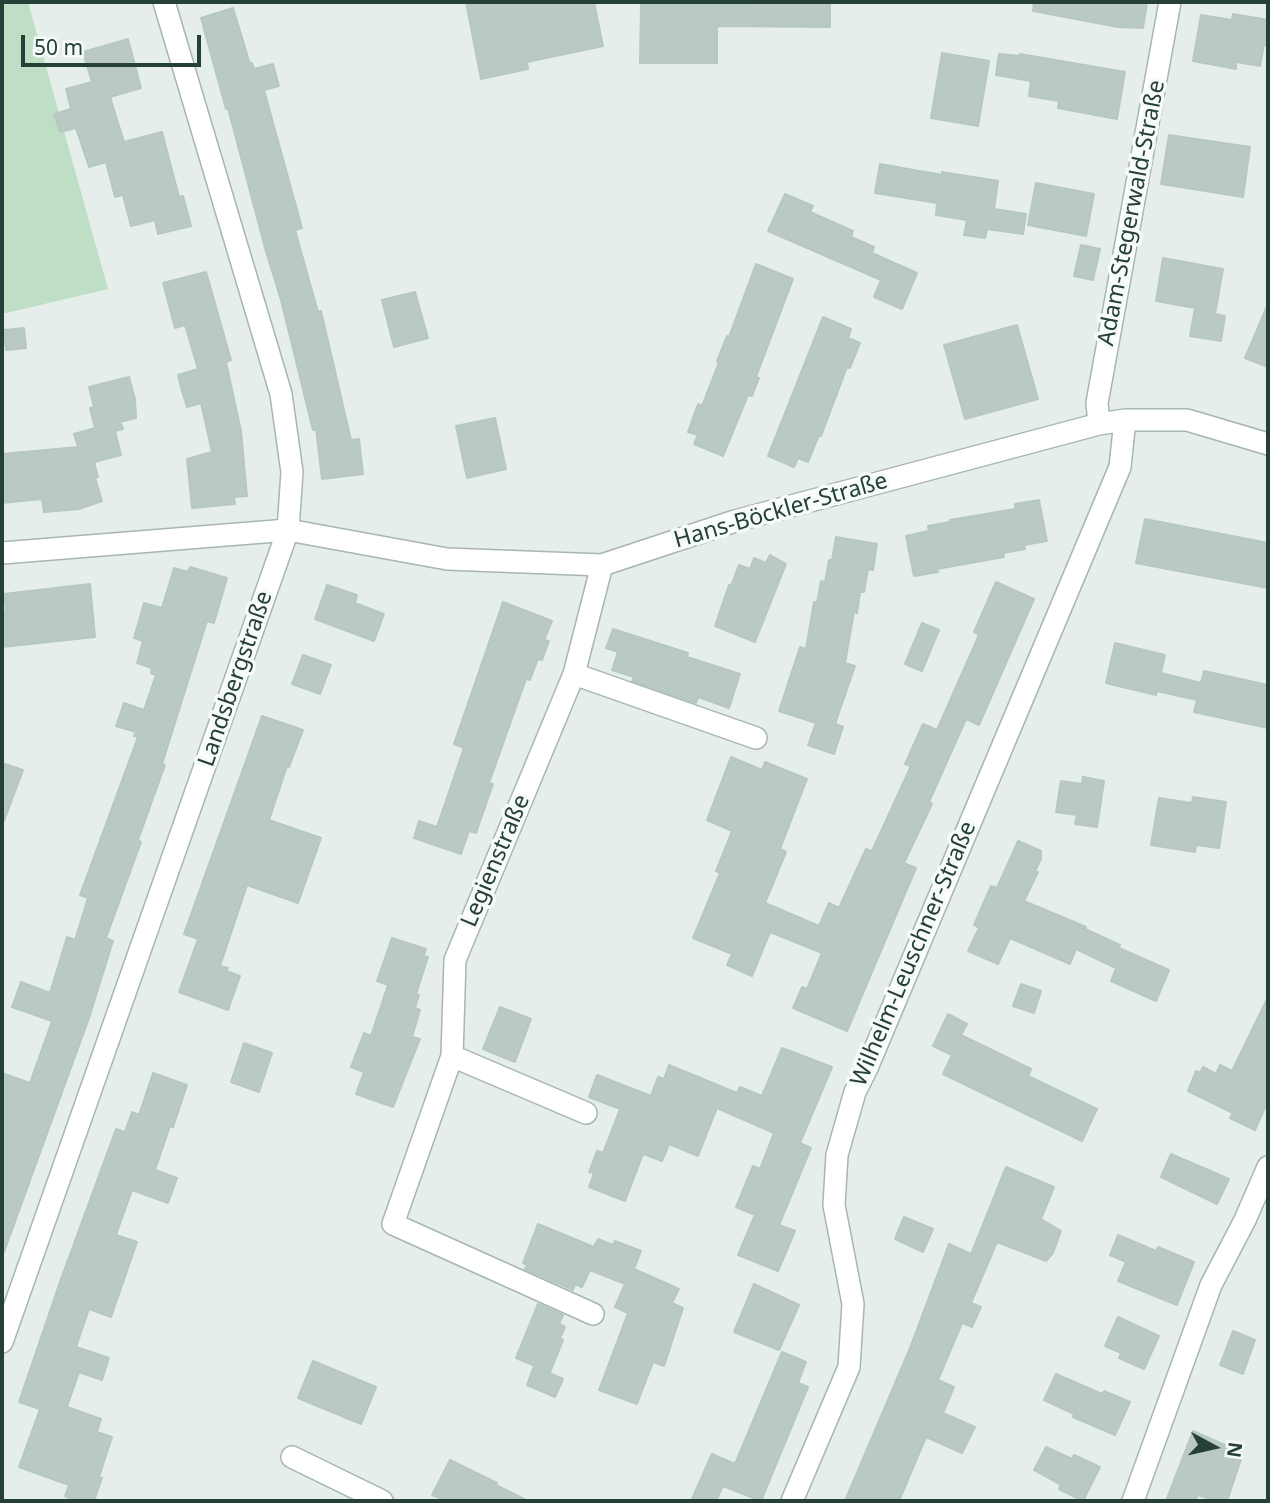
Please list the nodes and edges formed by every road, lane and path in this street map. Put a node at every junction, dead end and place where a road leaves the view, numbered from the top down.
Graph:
1 (164, 2) edge
2 (1170, 2) edge
3 (1125, 420) junction
4 (1099, 424) junction
5 (1268, 444) edge
6 (288, 530) junction
7 (2, 553) edge
8 (602, 565) junction
9 (574, 674) junction
10 (756, 738) dead end
11 (452, 1056) junction
12 (586, 1113) dead end
13 (1268, 1167) edge
14 (593, 1314) dead end
15 (2, 1342) edge
16 (292, 1457) dead end
17 (382, 1501) edge
18 (792, 1501) edge
19 (1133, 1501) edge

1 - 6 street, Landsbergstraße
2 - 4 street, Adam-Stegerwald-Straße
3 - 4 street, Hans-Böckler-Straße
3 - 5 street, Hans-Böckler-Straße
3 - 18 street, Wilhelm-Leuschner-Straße
4 - 8 street, Hans-Böckler-Straße
6 - 7 street, Hans-Böckler-Straße
6 - 8 street, Hans-Böckler-Straße
6 - 15 street, Landsbergstraße
8 - 9 street, Legienstraße
9 - 10 street
9 - 11 street, Legienstraße
11 - 12 street
11 - 14 street, Legienstraße
13 - 19 street
16 - 17 street

